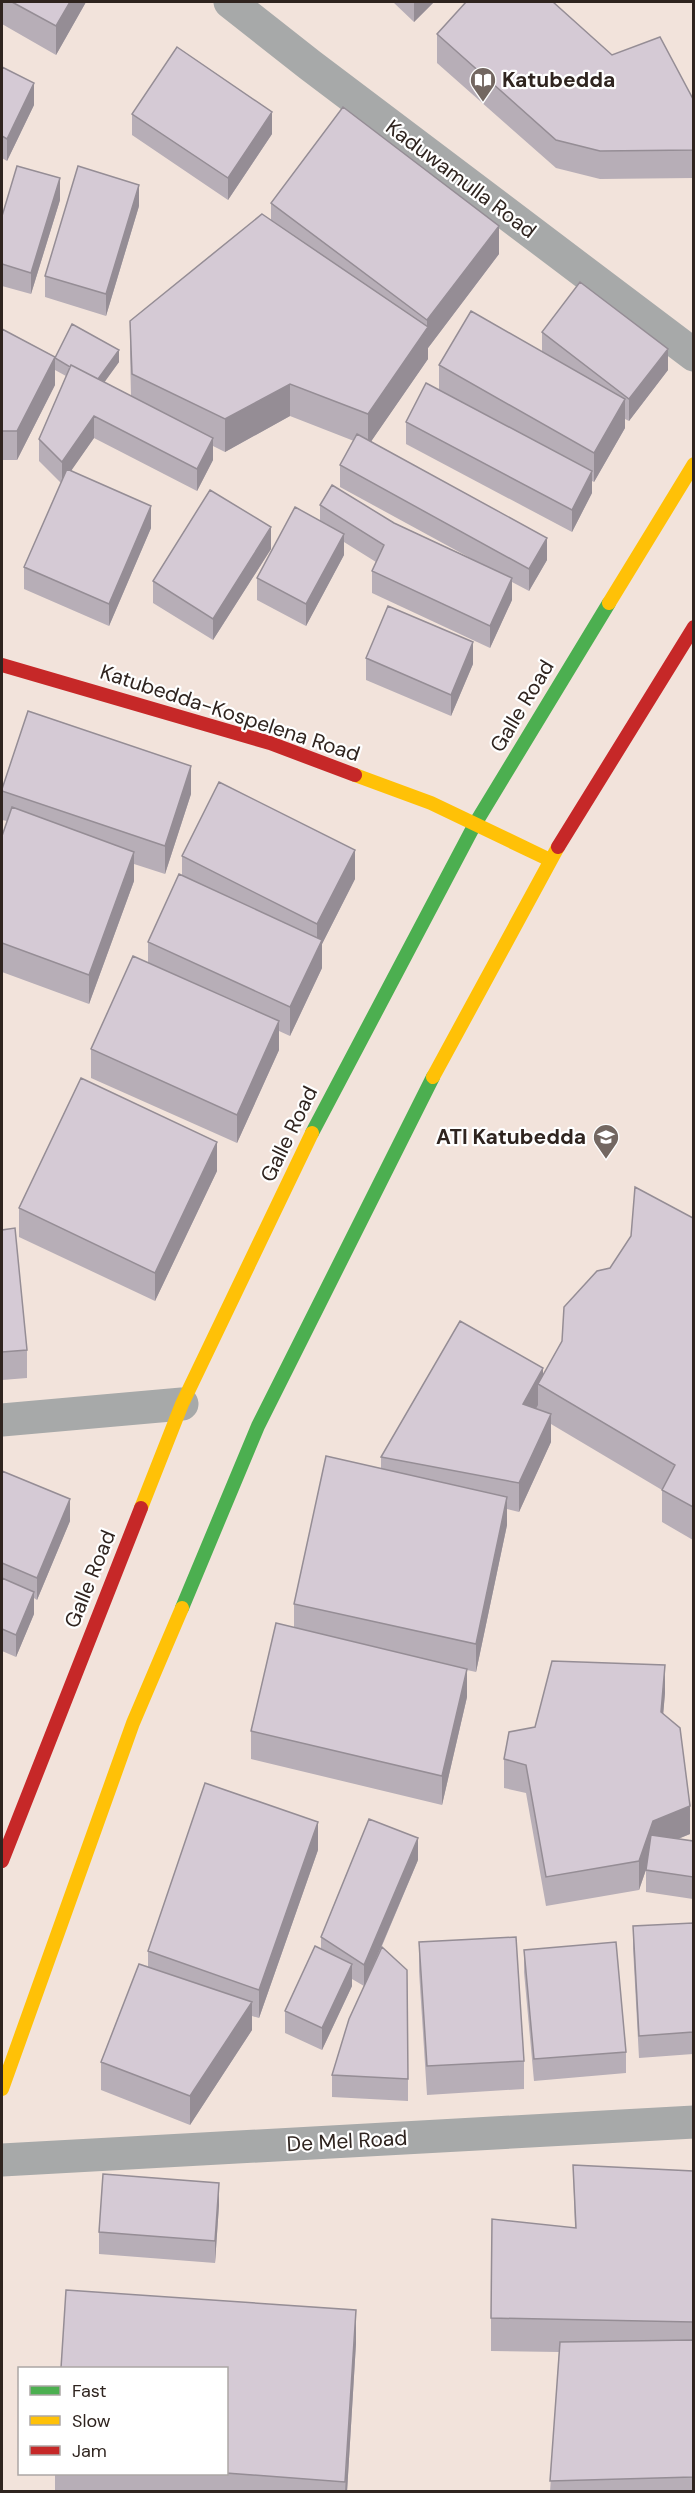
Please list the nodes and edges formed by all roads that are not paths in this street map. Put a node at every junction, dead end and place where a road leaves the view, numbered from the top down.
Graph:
1 (230, 2) edge
2 (693, 355) edge
3 (693, 464) edge
4 (693, 627) edge
5 (2, 665) edge
6 (475, 824) junction
7 (550, 860) junction
8 (182, 1404) junction
9 (2, 1420) edge
10 (2, 1861) edge
11 (2, 2089) edge
12 (693, 2122) edge
13 (2, 2160) edge

1 - 2 street, Kaduwamulla Road
3 - 6 main road, Galle Road
4 - 7 main road
5 - 6 main road, Katubedda-Kospelena Road
6 - 7 main road, Katubedda-Kospelena Road
6 - 8 main road, Galle Road
7 - 11 main road
8 - 9 street
8 - 10 main road, Galle Road
12 - 13 street, De Mel Road

